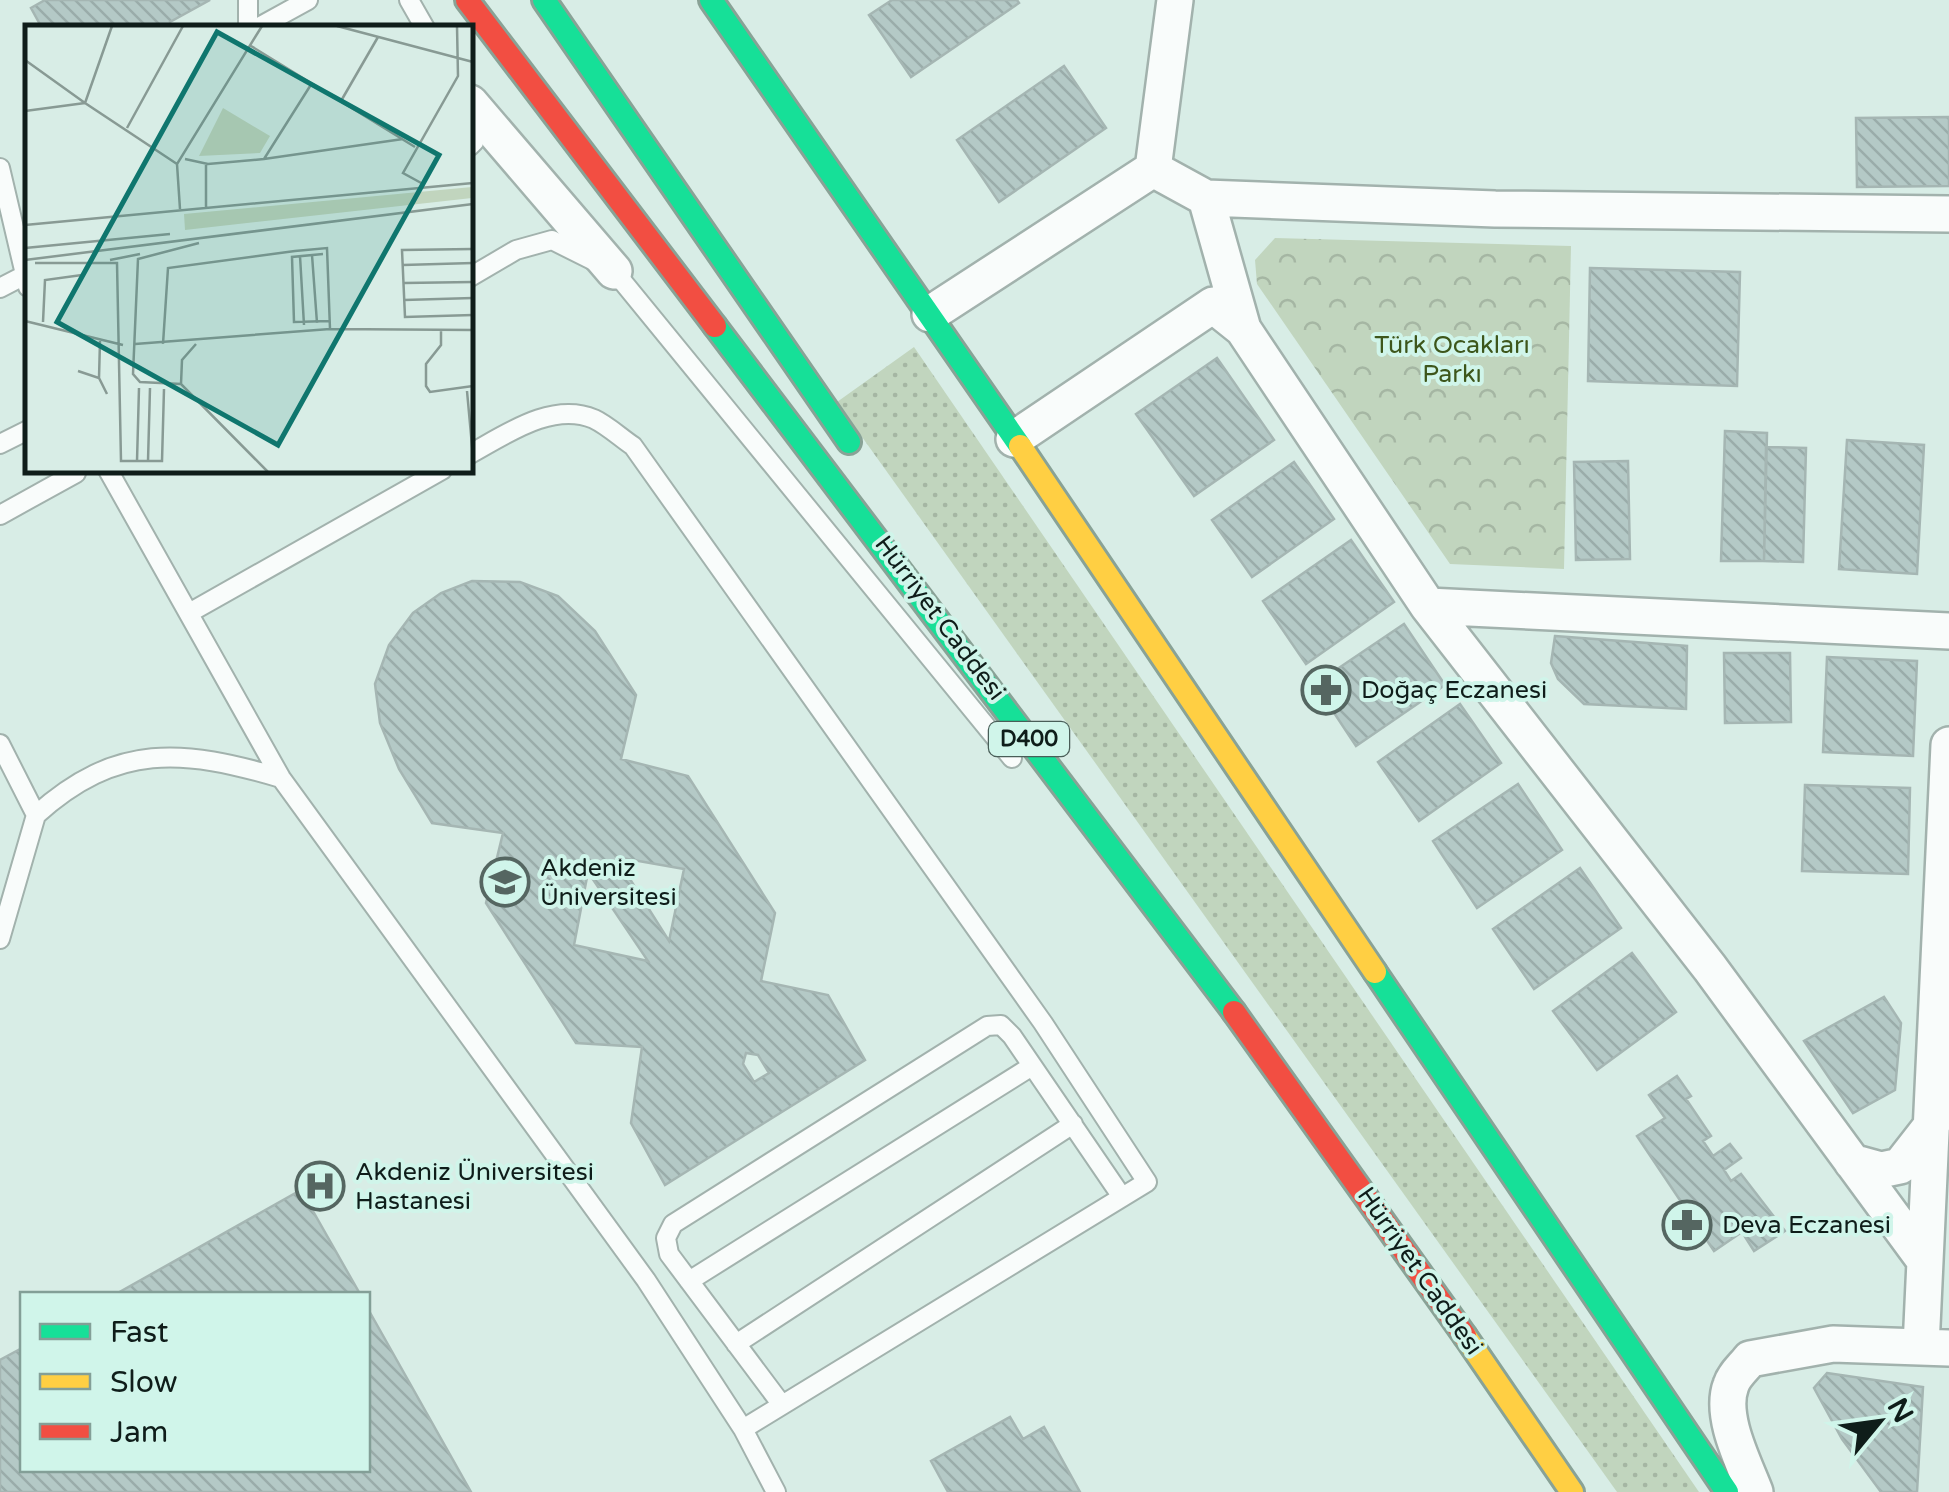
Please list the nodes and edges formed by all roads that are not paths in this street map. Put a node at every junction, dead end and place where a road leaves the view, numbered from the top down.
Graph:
1 (308, 0) edge
2 (409, 0) edge
3 (467, 0) edge
4 (544, 0) edge
5 (711, 0) edge
6 (1175, 0) edge
7 (262, 25) edge
8 (423, 25) edge
9 (472, 106) edge
10 (0, 168) edge
11 (1154, 169) junction
12 (1206, 198) junction
13 (1949, 214) edge
14 (614, 271) junction
15 (472, 276) edge
16 (25, 277) edge
17 (25, 281) edge
18 (0, 288) edge
19 (930, 314) junction
20 (1243, 329) junction
21 (25, 432) edge
22 (0, 444) edge
23 (1004, 446) junction
24 (472, 453) edge
25 (862, 460) dead end
26 (71, 472) edge
27 (107, 472) edge
28 (438, 472) edge
29 (0, 514) edge
30 (1428, 606) junction
31 (189, 613) junction
32 (1949, 630) edge
33 (1021, 690) dead end
34 (0, 744) edge
35 (1949, 745) edge
36 (1026, 776) dead end
37 (281, 778) junction
38 (36, 815) junction
39 (1073, 833) dead end
40 (1947, 834) edge
41 (0, 939) edge
42 (1192, 960) junction
43 (1032, 1066) junction
44 (1073, 1124) junction
45 (1932, 1124) junction
46 (1852, 1162) junction
47 (1122, 1197) junction
48 (1925, 1261) junction
49 (1419, 1266) junction
50 (689, 1280) junction
51 (736, 1344) junction
52 (1935, 1348) edge
53 (782, 1405) junction
54 (744, 1429) junction
55 (776, 1492) edge
56 (1572, 1492) edge
57 (1727, 1492) edge
58 (1755, 1492) edge

1 - 7 lane
2 - 8 lane
3 - 42 highway, Hürriyet Caddesi / D400
4 - 25 highway
5 - 19 highway
6 - 11 street
9 - 14 street
10 - 16 lane
11 - 12 street
11 - 19 street
12 - 13 street
12 - 20 street
14 - 15 lane
14 - 36 lane
17 - 18 lane
19 - 23 highway
20 - 23 street
20 - 30 street
21 - 22 lane
23 - 57 highway
24 - 47 lane
26 - 29 lane
27 - 31 lane
28 - 31 lane
30 - 32 street
30 - 46 street
31 - 37 lane
33 - 49 highway
34 - 38 lane
35 - 40 street
37 - 38 lane
37 - 54 lane
38 - 41 lane
39 - 42 lane
40 - 45 street
42 - 49 highway, Hürriyet Caddesi / D400
43 - 44 lane
43 - 50 lane
43 - 50 lane
44 - 47 lane
44 - 51 lane
45 - 46 street
45 - 48 street
46 - 48 street
47 - 53 lane
48 - 52 street
49 - 56 highway, Hürriyet Caddesi / D400
50 - 51 lane
51 - 53 lane
52 - 58 street
53 - 54 lane
54 - 55 lane

